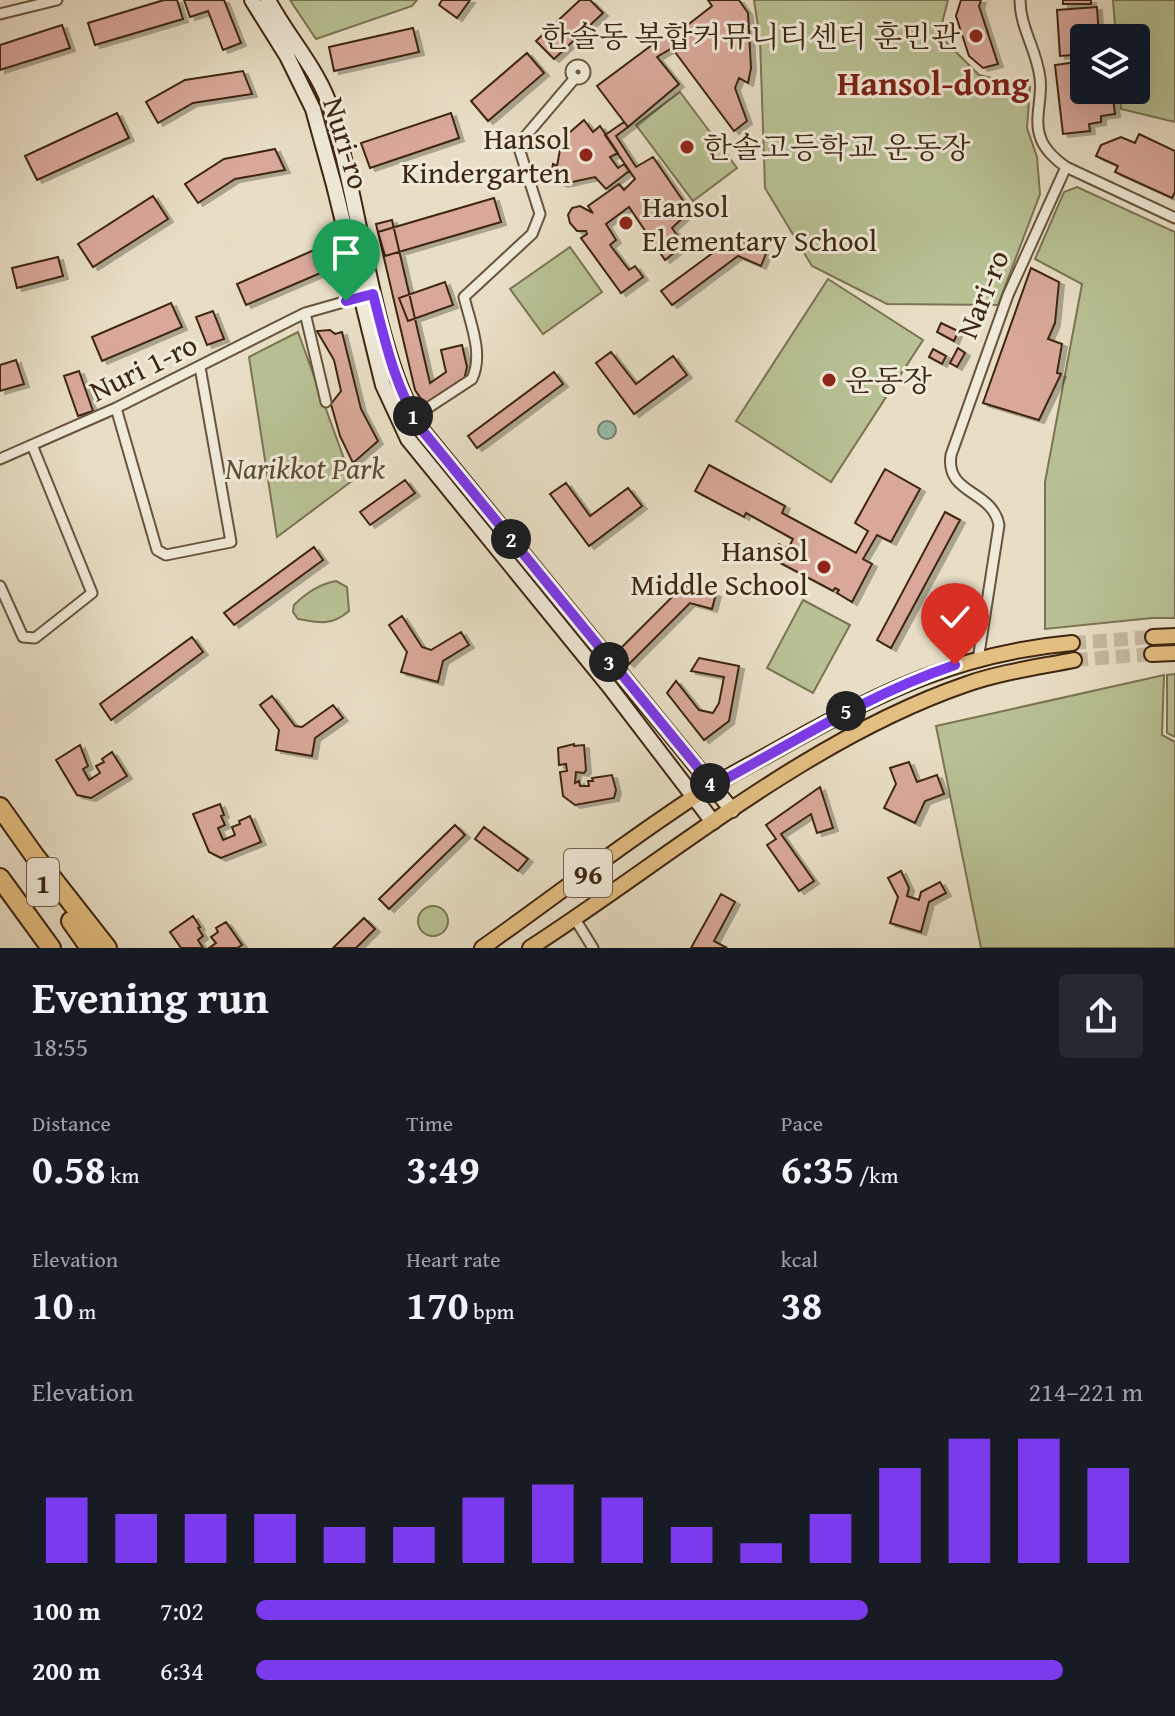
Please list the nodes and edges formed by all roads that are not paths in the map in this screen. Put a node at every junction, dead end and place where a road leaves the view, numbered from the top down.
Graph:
1 (57, 0) edge
2 (252, 0) edge
3 (268, 0) edge
4 (1020, 0) edge
5 (0, 14) edge
6 (575, 78) dead end
7 (1066, 167) junction
8 (1175, 218) edge
9 (367, 295) junction
10 (305, 313) junction
11 (200, 367) junction
12 (326, 402) dead end
13 (116, 408) junction
14 (414, 417) junction
15 (32, 445) junction
16 (0, 459) edge
17 (0, 586) edge
18 (1175, 636) edge
19 (1153, 637) tunnel mouth
20 (1072, 643) tunnel mouth
21 (1175, 653) edge
22 (1152, 654) tunnel mouth
23 (978, 660) junction
24 (1074, 660) tunnel mouth
25 (713, 786) junction
26 (694, 798) junction
27 (0, 807) edge
28 (732, 810) junction
29 (0, 814) edge
30 (713, 822) junction
31 (0, 878) edge
32 (0, 891) edge
33 (575, 919) junction
34 (38, 948) edge
35 (51, 948) edge
36 (90, 948) edge
37 (107, 948) edge
38 (482, 948) edge
39 (530, 948) edge
40 (593, 948) edge

1 - 5 street
2 - 9 street, Nuri-ro
3 - 9 street, Nuri-ro
4 - 7 street
6 - 14 street
7 - 8 street
7 - 23 street, Nari-ro
9 - 10 street, Nuri 1-ro
9 - 14 street, Nuri-ro
9 - 26 street, Nuri-ro
10 - 11 street, Nuri 1-ro
10 - 12 street
11 - 13 street, Nuri 1-ro
11 - 13 street
13 - 15 street, Nuri 1-ro
14 - 25 street, Nuri-ro
15 - 16 street, Nuri 1-ro
15 - 17 street
18 - 19 main road
20 - 23 main road, 96
21 - 22 main road
23 - 25 main road, 96
24 - 28 main road, 96
25 - 26 main road, 96
25 - 28 street, Nuri-ro
26 - 30 street, Nuri-ro
26 - 38 main road, 96
27 - 37 highway
28 - 30 main road, 96
29 - 36 highway, 1
30 - 33 main road, 96
31 - 35 highway, 1
32 - 34 highway
33 - 39 main road, 96
33 - 40 street

